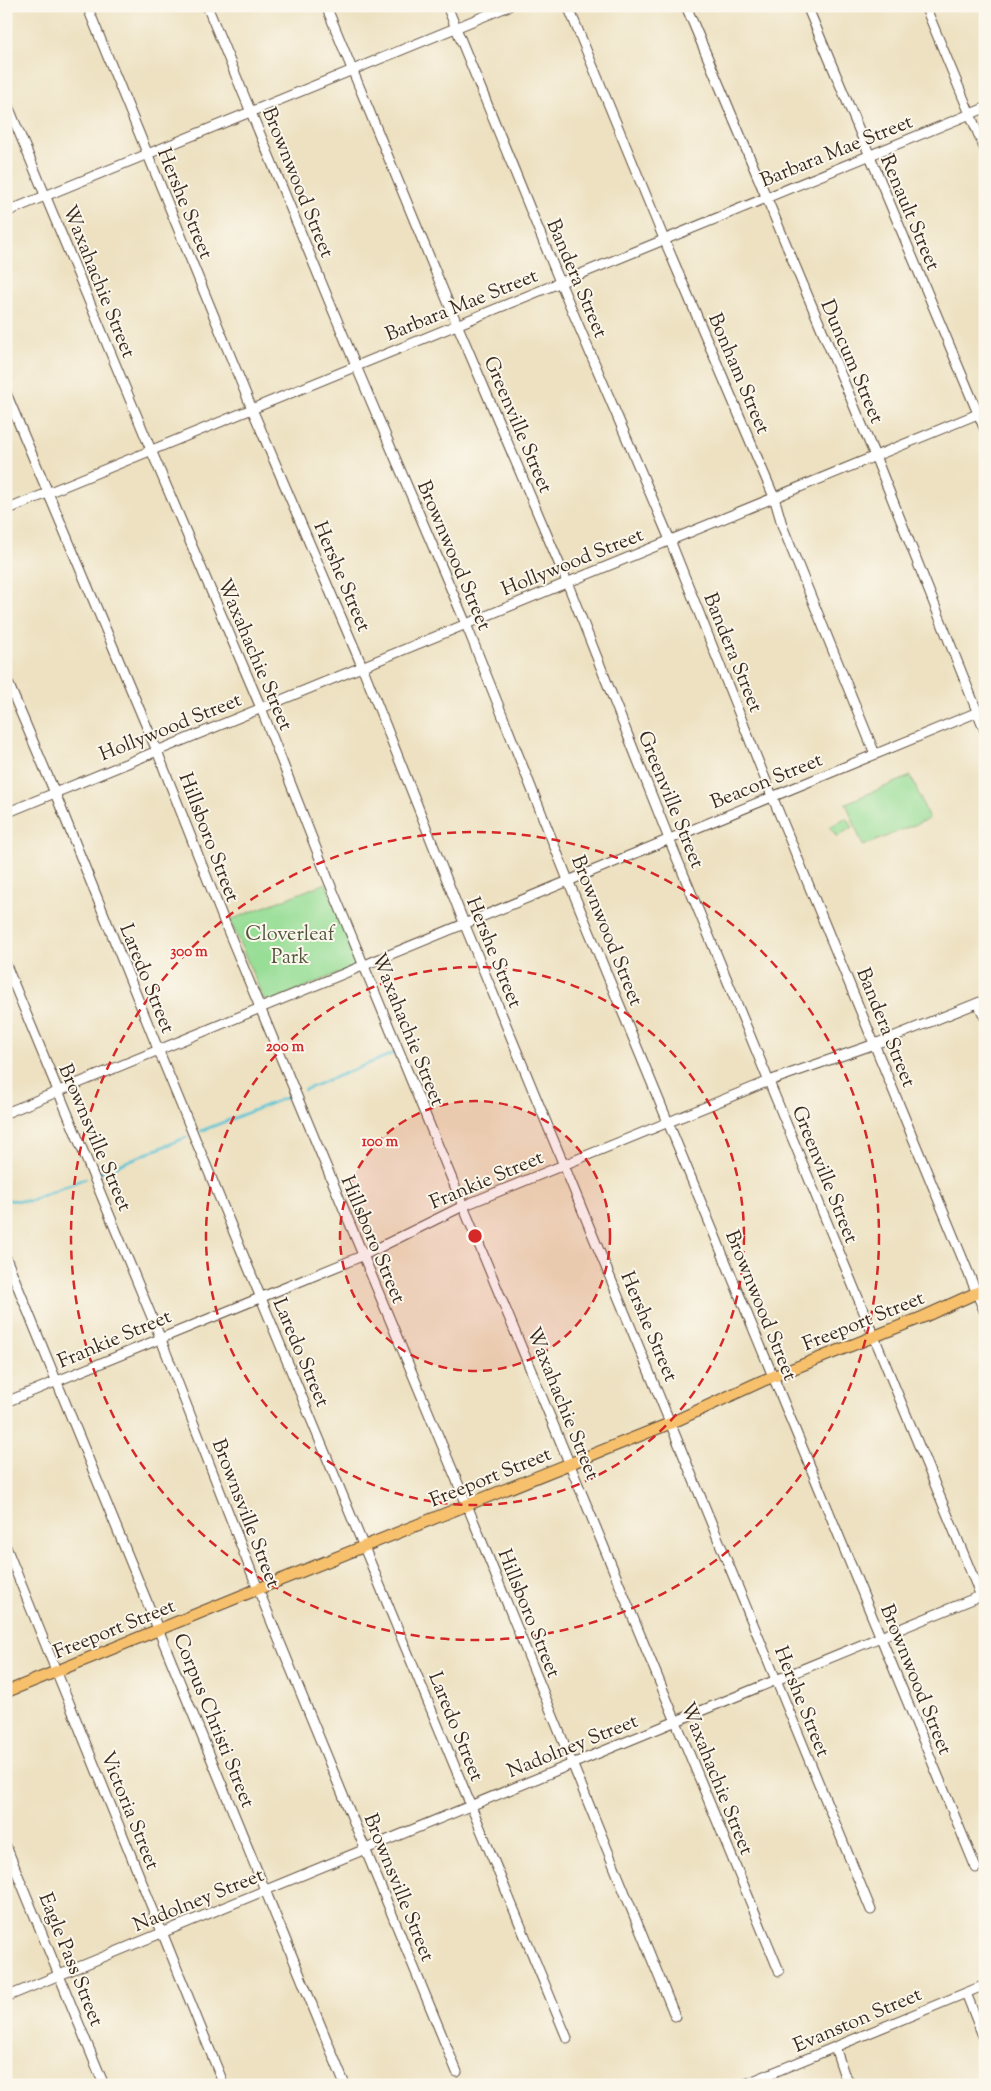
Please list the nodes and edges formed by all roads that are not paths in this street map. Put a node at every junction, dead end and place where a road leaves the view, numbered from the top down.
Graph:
1 (86, 6) edge
2 (207, 6) edge
3 (326, 6) edge
4 (447, 6) edge
5 (509, 6) edge
6 (568, 6) edge
7 (686, 6) edge
8 (807, 6) edge
9 (925, 6) edge
10 (456, 28) junction
11 (352, 70) junction
12 (6, 101) edge
13 (985, 108) edge
14 (251, 112) junction
15 (969, 114) junction
16 (985, 150) edge
17 (148, 154) junction
18 (868, 155) junction
19 (46, 196) junction
20 (765, 198) junction
21 (6, 212) edge
22 (664, 239) junction
23 (560, 282) junction
24 (457, 324) junction
25 (356, 366) junction
26 (6, 393) edge
27 (252, 408) junction
28 (981, 412) edge
29 (985, 430) edge
30 (151, 450) junction
31 (875, 456) junction
32 (47, 493) junction
33 (774, 497) junction
34 (6, 510) edge
35 (670, 540) junction
36 (567, 582) junction
37 (466, 624) junction
38 (362, 666) junction
39 (6, 678) edge
40 (261, 708) junction
41 (981, 710) edge
42 (985, 731) edge
43 (157, 751) junction
44 (876, 754) junction
45 (55, 792) junction
46 (772, 796) junction
47 (6, 813) edge
48 (669, 839) junction
49 (568, 880) junction
50 (464, 923) junction
51 (6, 965) edge
52 (363, 965) junction
53 (982, 1001) edge
54 (260, 1008) junction
55 (985, 1018) edge
56 (875, 1044) junction
57 (158, 1049) junction
58 (769, 1081) junction
59 (57, 1091) junction
60 (6, 1113) edge
61 (668, 1122) junction
62 (564, 1164) junction
63 (463, 1206) junction
64 (362, 1256) junction
65 (6, 1258) edge
66 (981, 1291) edge
67 (260, 1297) junction
68 (985, 1313) edge
69 (874, 1336) junction
70 (160, 1337) junction
71 (773, 1377) junction
72 (57, 1381) junction
73 (6, 1402) edge
74 (671, 1423) junction
75 (570, 1463) junction
76 (467, 1505) junction
77 (364, 1546) junction
78 (6, 1547) edge
79 (258, 1589) junction
80 (983, 1595) edge
81 (985, 1606) edge
82 (159, 1630) junction
83 (881, 1637) junction
84 (56, 1672) junction
85 (776, 1680) junction
86 (6, 1692) edge
87 (676, 1721) junction
88 (571, 1764) junction
89 (471, 1805) junction
90 (6, 1846) edge
91 (365, 1849) junction
92 (976, 1868) dead end
93 (266, 1890) junction
94 (871, 1910) dead end
95 (161, 1932) junction
96 (779, 1971) dead end
97 (59, 1974) junction
98 (985, 1985) edge
99 (966, 1993) junction
100 (6, 1997) edge
101 (675, 2016) dead end
102 (567, 2038) dead end
103 (985, 2041) edge
104 (835, 2047) junction
105 (457, 2072) dead end
106 (104, 2085) edge
107 (224, 2085) edge
108 (345, 2085) edge
109 (743, 2085) edge
110 (852, 2085) edge

1 - 17 street, Hershe Street
2 - 14 street, Brownwood Street
3 - 11 street, Greenville Street
4 - 10 street, Bandera Street
5 - 10 street
6 - 22 street, Bonham Street
7 - 20 street, Duncum Street
8 - 18 street, Renault Street
9 - 15 street
10 - 11 street
10 - 23 street, Bandera Street
11 - 14 street
11 - 24 street, Greenville Street
12 - 19 street, Waxahachie Street
13 - 15 street, Barbara Mae Street
14 - 17 street
14 - 25 street, Brownwood Street
15 - 16 street
15 - 18 street, Barbara Mae Street
17 - 19 street
17 - 27 street, Hershe Street
18 - 20 street, Barbara Mae Street
18 - 28 street, Renault Street
19 - 21 street
19 - 30 street, Waxahachie Street
20 - 22 street, Barbara Mae Street
20 - 31 street, Duncum Street
22 - 23 street, Barbara Mae Street
22 - 33 street, Bonham Street
23 - 24 street, Barbara Mae Street
23 - 35 street, Bandera Street
24 - 25 street, Barbara Mae Street
24 - 36 street, Greenville Street
25 - 27 street, Barbara Mae Street
25 - 37 street, Brownwood Street
26 - 32 street, Hillsboro Street
27 - 30 street, Barbara Mae Street
27 - 38 street, Hershe Street
28 - 29 street, Renault Street
28 - 31 street, Hollywood Street
30 - 32 street, Barbara Mae Street
30 - 40 street, Waxahachie Street
31 - 33 street, Hollywood Street
31 - 41 street, Duncum Street
32 - 34 street, Barbara Mae Street
32 - 43 street, Hillsboro Street
33 - 35 street, Hollywood Street
33 - 44 street, Bonham Street
35 - 36 street, Hollywood Street
35 - 46 street, Bandera Street
36 - 37 street, Hollywood Street
36 - 48 street, Greenville Street
37 - 38 street, Hollywood Street
37 - 49 street, Brownwood Street
38 - 40 street, Hollywood Street
38 - 50 street, Hershe Street
39 - 45 street, Laredo Street
40 - 43 street, Hollywood Street
40 - 52 street, Waxahachie Street
41 - 42 street, Duncum Street
41 - 44 street, Beacon Street
43 - 45 street, Hollywood Street
43 - 54 street, Hillsboro Street
44 - 46 street, Beacon Street
45 - 47 street, Hollywood Street
45 - 57 street, Laredo Street
46 - 48 street, Beacon Street
46 - 56 street, Bandera Street
48 - 49 street, Beacon Street
48 - 58 street, Greenville Street
49 - 50 street, Beacon Street
49 - 61 street, Brownwood Street
50 - 52 street, Beacon Street
50 - 62 street, Hershe Street
51 - 59 street, Brownsville Street
52 - 54 street, Beacon Street
52 - 63 street, Waxahachie Street
53 - 55 street
53 - 56 street, Frankie Street
54 - 57 street, Beacon Street
54 - 64 street, Hillsboro Street
56 - 58 street, Frankie Street
56 - 66 street, Bandera Street
57 - 59 street, Beacon Street
57 - 67 street, Laredo Street
58 - 61 street, Frankie Street
58 - 69 street, Greenville Street
59 - 60 street, Beacon Street
59 - 70 street, Brownsville Street
61 - 62 street, Frankie Street
61 - 71 street, Brownwood Street
62 - 63 street, Frankie Street
62 - 74 street, Hershe Street
63 - 64 street, Frankie Street
63 - 75 street, Waxahachie Street
64 - 67 street, Frankie Street
64 - 76 street, Hillsboro Street
65 - 72 street, Corpus Christi Street
66 - 68 street, Bandera Street
66 - 69 main road, Freeport Street
67 - 70 street, Frankie Street
67 - 77 street, Laredo Street
69 - 71 main road, Freeport Street
69 - 80 street, Greenville Street
70 - 72 street, Frankie Street
70 - 79 street, Brownsville Street
71 - 74 main road, Freeport Street
71 - 83 street, Brownwood Street
72 - 73 street, Frankie Street
72 - 82 street, Corpus Christi Street
74 - 75 main road, Freeport Street
74 - 85 street, Hershe Street
75 - 76 main road, Freeport Street
75 - 87 street, Waxahachie Street
76 - 77 main road, Freeport Street
76 - 88 street, Hillsboro Street
77 - 79 main road, Freeport Street
77 - 89 street, Laredo Street
78 - 84 street, Victoria Street
79 - 82 main road, Freeport Street
79 - 91 street, Brownsville Street
80 - 81 street, Greenville Street
80 - 83 street, Nadolney Street
82 - 84 main road, Freeport Street
82 - 93 street, Corpus Christi Street
83 - 85 street, Nadolney Street
83 - 92 street, Brownwood Street
84 - 86 main road, Freeport Street
84 - 95 street, Victoria Street
85 - 87 street, Nadolney Street
85 - 94 street, Hershe Street
87 - 88 street, Nadolney Street
87 - 96 street, Waxahachie Street
88 - 89 street, Nadolney Street
88 - 101 street, Hillsboro Street
89 - 91 street, Nadolney Street
89 - 102 street, Laredo Street
90 - 97 street, Eagle Pass Street
91 - 93 street, Nadolney Street
91 - 105 street, Brownsville Street
93 - 95 street, Nadolney Street
93 - 108 street, Corpus Christi Street
95 - 97 street, Nadolney Street
95 - 107 street, Victoria Street
97 - 100 street, Nadolney Street
97 - 106 street, Eagle Pass Street
98 - 99 street, Evanston Street
99 - 103 street
99 - 104 street, Evanston Street
104 - 109 street, Evanston Street
104 - 110 street

